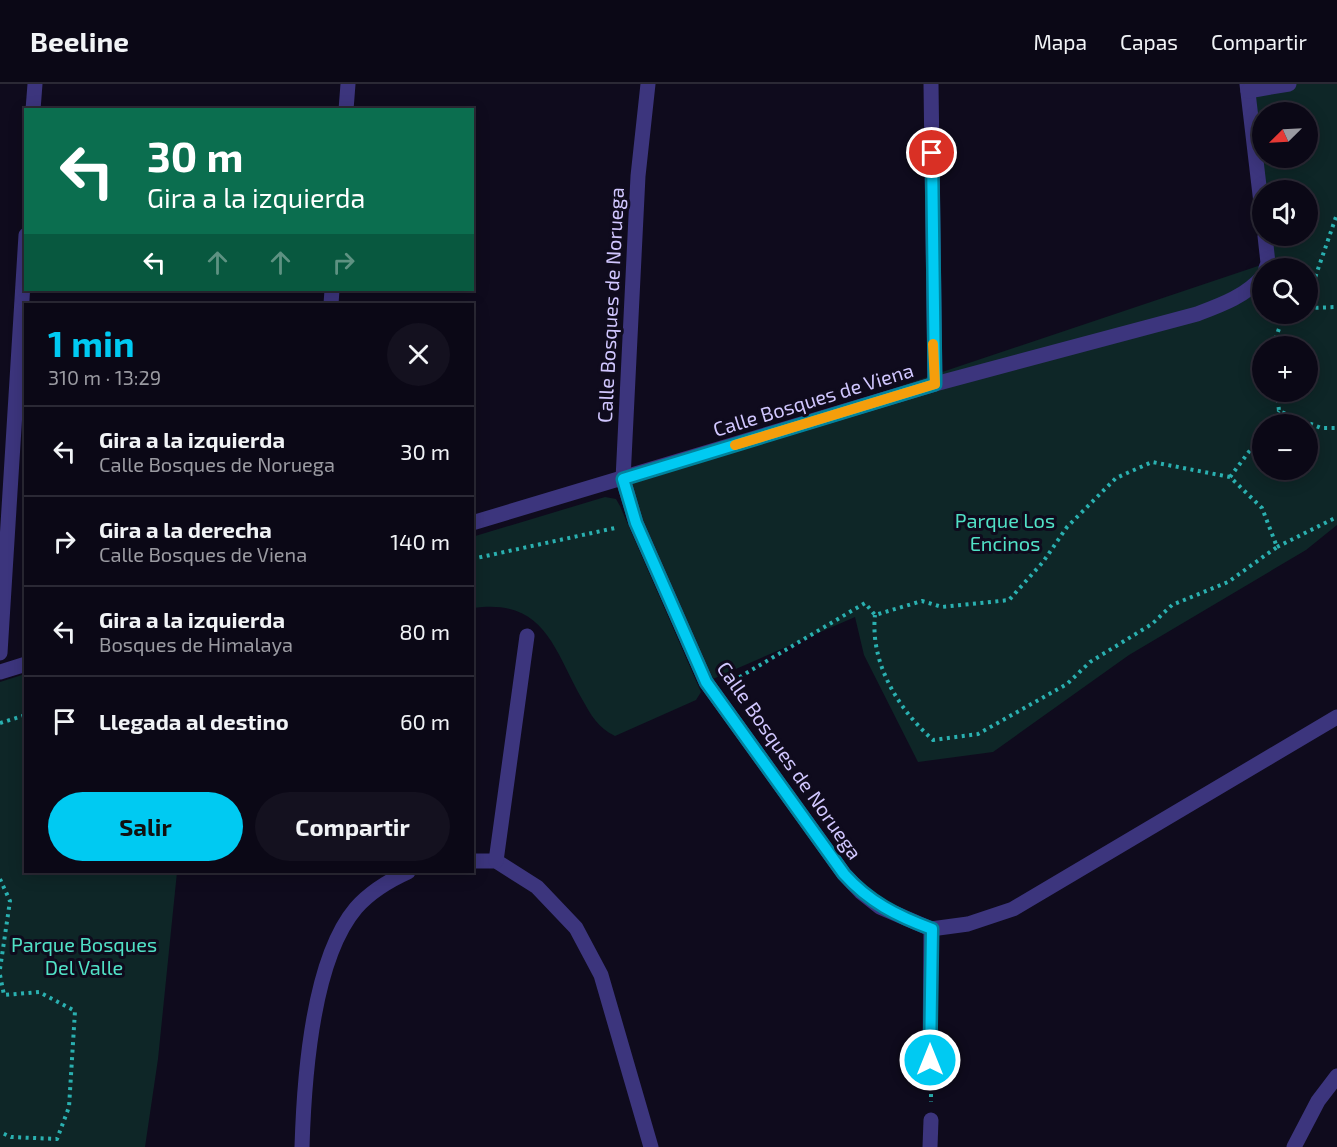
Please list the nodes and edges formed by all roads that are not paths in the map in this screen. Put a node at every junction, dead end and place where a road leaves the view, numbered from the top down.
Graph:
1 (35, 84) edge
2 (348, 84) edge
3 (648, 84) edge
4 (932, 84) edge
5 (1289, 84) edge
6 (1247, 88) edge
7 (33, 108) edge
8 (346, 108) edge
9 (1258, 180) edge
10 (24, 267) edge
11 (1252, 287) edge
12 (935, 384) junction
13 (623, 479) junction
14 (474, 522) edge
15 (527, 636) dead end
16 (0, 653) edge
17 (24, 665) edge
18 (0, 672) edge
19 (1337, 717) edge
20 (474, 861) edge
21 (496, 861) junction
22 (406, 873) edge
23 (932, 929) junction
24 (930, 1060) road end
25 (1337, 1076) edge
26 (930, 1120) road end
27 (302, 1147) edge
28 (651, 1147) edge
29 (930, 1147) edge
30 (1294, 1147) edge

1 - 7 street
2 - 8 street
3 - 13 street, Calle Bosques de Noruega
4 - 12 street
5 - 6 street
6 - 9 street
10 - 16 street
11 - 12 street, Calle Bosques de Viena
12 - 13 street, Calle Bosques de Viena
13 - 14 street, Calle Bosques de Viena
13 - 23 street, Calle Bosques de Noruega
15 - 21 street
17 - 18 street
19 - 23 street
20 - 21 street
21 - 28 street
22 - 27 street
23 - 24 street
25 - 30 street
26 - 29 street

